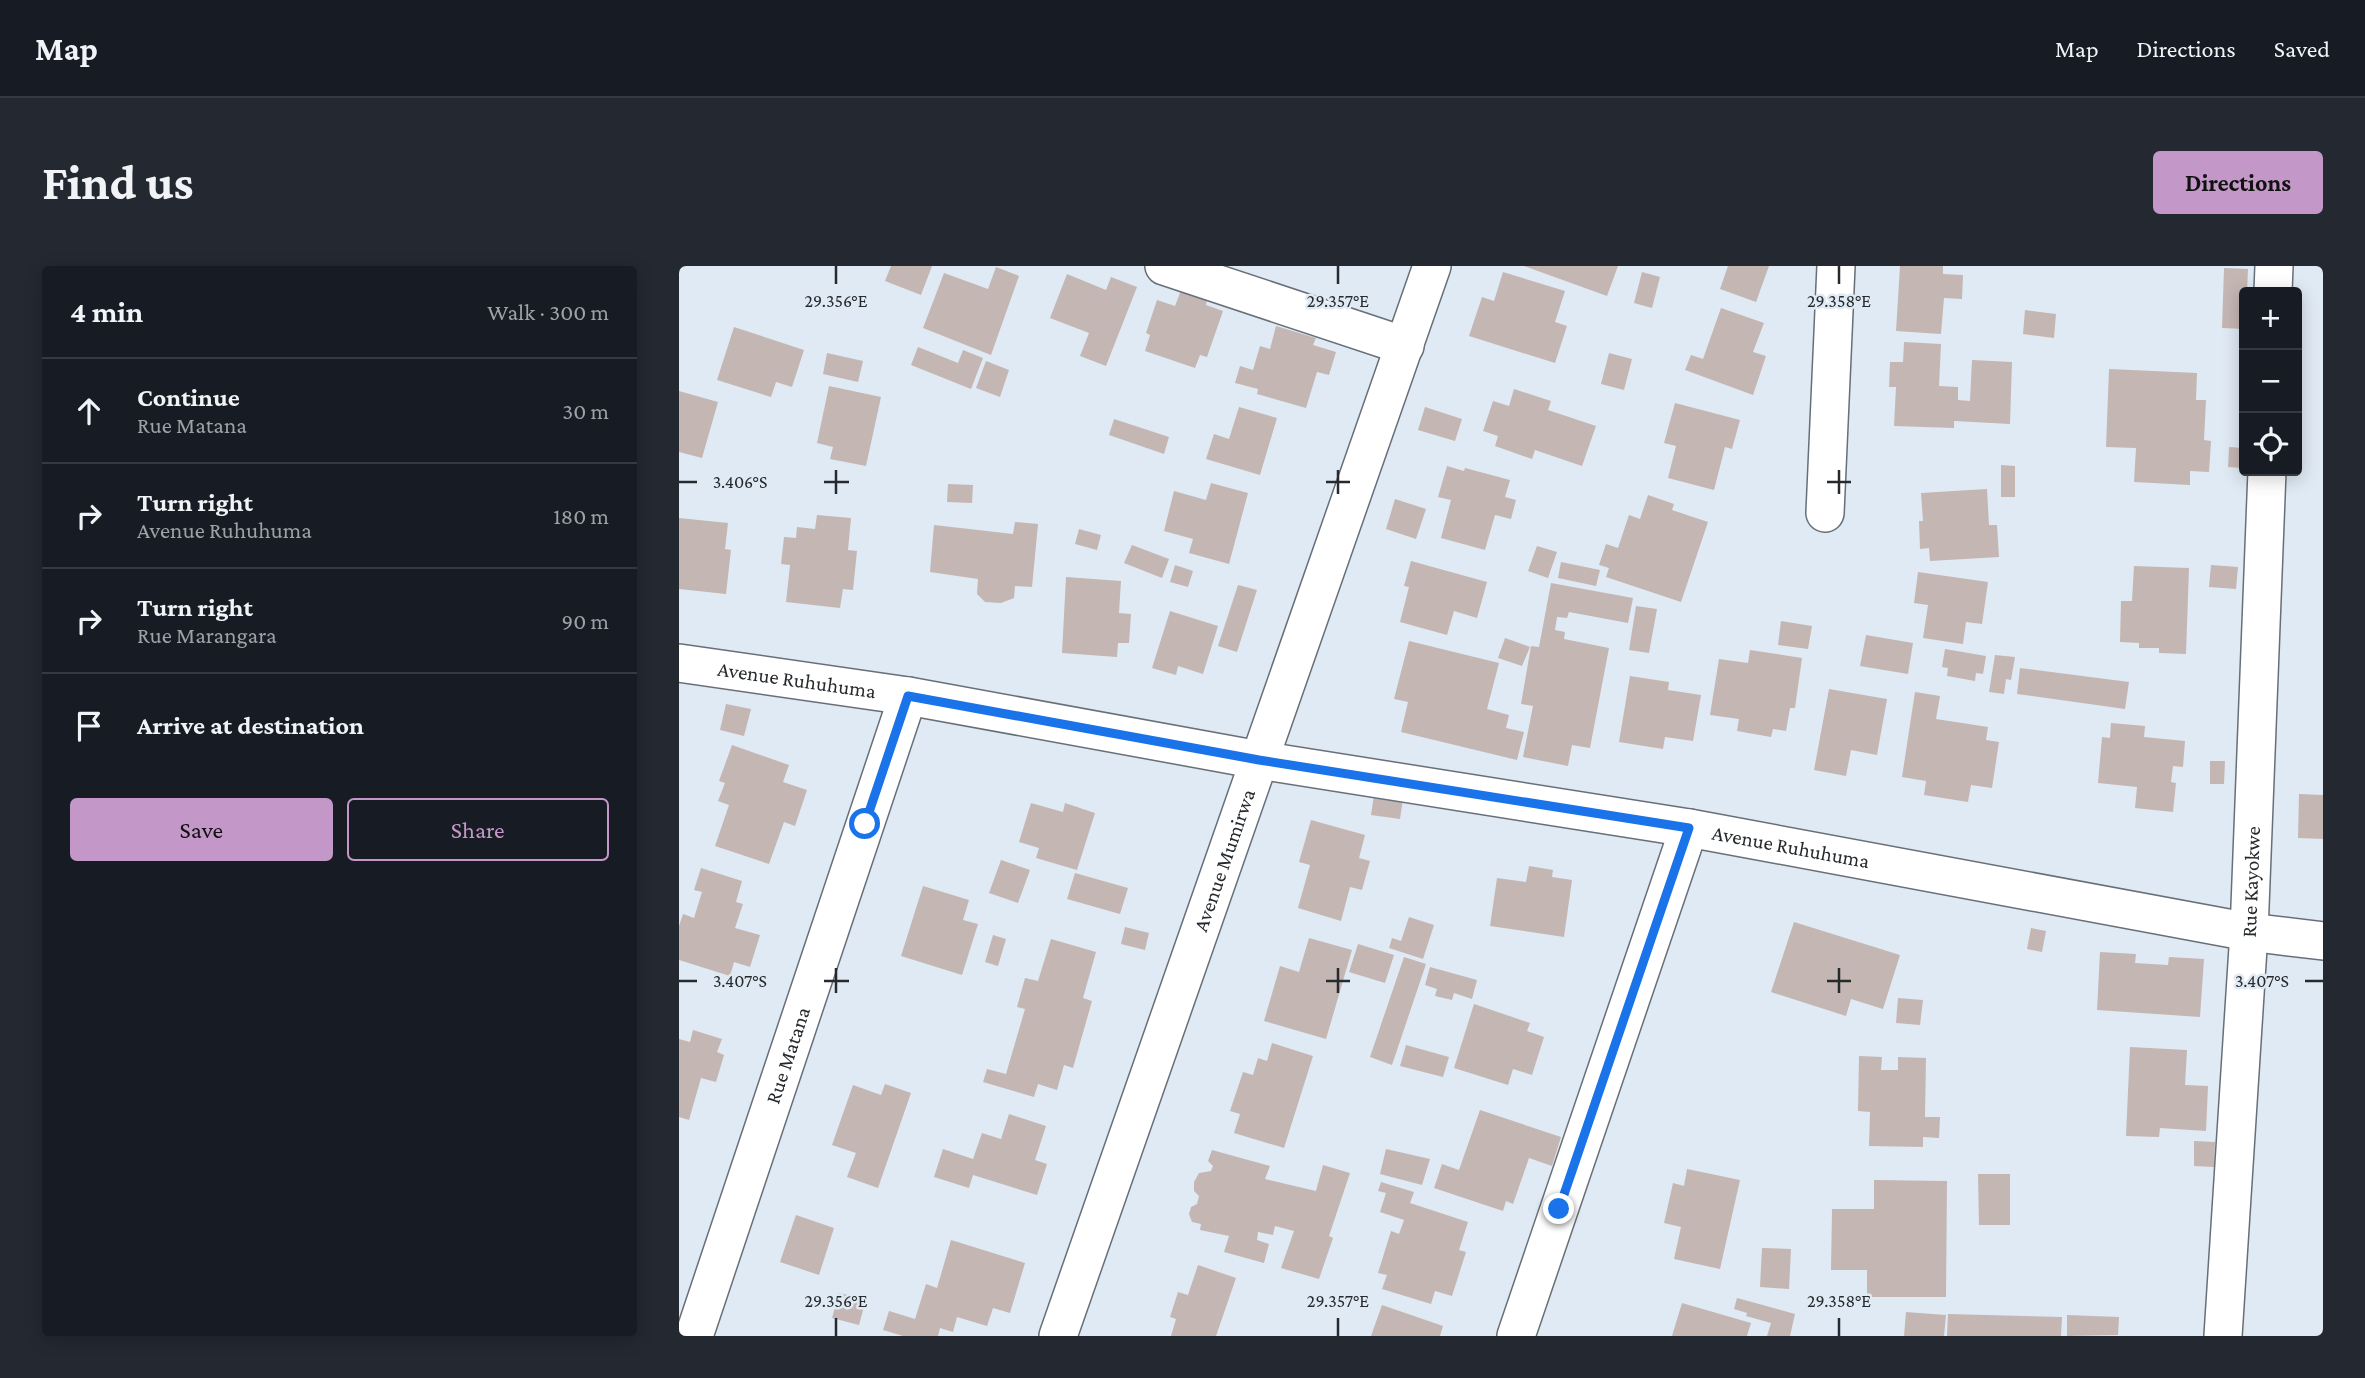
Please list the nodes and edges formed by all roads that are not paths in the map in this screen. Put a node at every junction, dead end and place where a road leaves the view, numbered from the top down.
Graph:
1 (1164, 266) edge
2 (1432, 266) edge
3 (1836, 266) edge
4 (2274, 266) edge
5 (2273, 287) edge
6 (1405, 346) junction
7 (2267, 476) edge
8 (1825, 513) dead end
9 (679, 663) edge
10 (908, 696) junction
11 (1259, 760) junction
12 (1689, 828) junction
13 (2249, 932) junction
14 (2323, 941) edge
15 (694, 1336) edge
16 (1058, 1336) edge
17 (1515, 1336) edge
18 (2223, 1336) edge

1 - 6 street
2 - 6 street, Avenue Mumirwa
3 - 8 street
4 - 5 street
6 - 11 street, Avenue Mumirwa
7 - 13 street, Rue Kayokwe
9 - 10 street, Avenue Ruhuhuma
10 - 11 street, Avenue Ruhuhuma
10 - 15 street, Rue Matana
11 - 12 street, Avenue Ruhuhuma
11 - 16 street, Avenue Mumirwa
12 - 13 street, Avenue Ruhuhuma
12 - 17 street
13 - 14 street, Avenue Ruhuhuma
13 - 18 street, Rue Kayokwe

